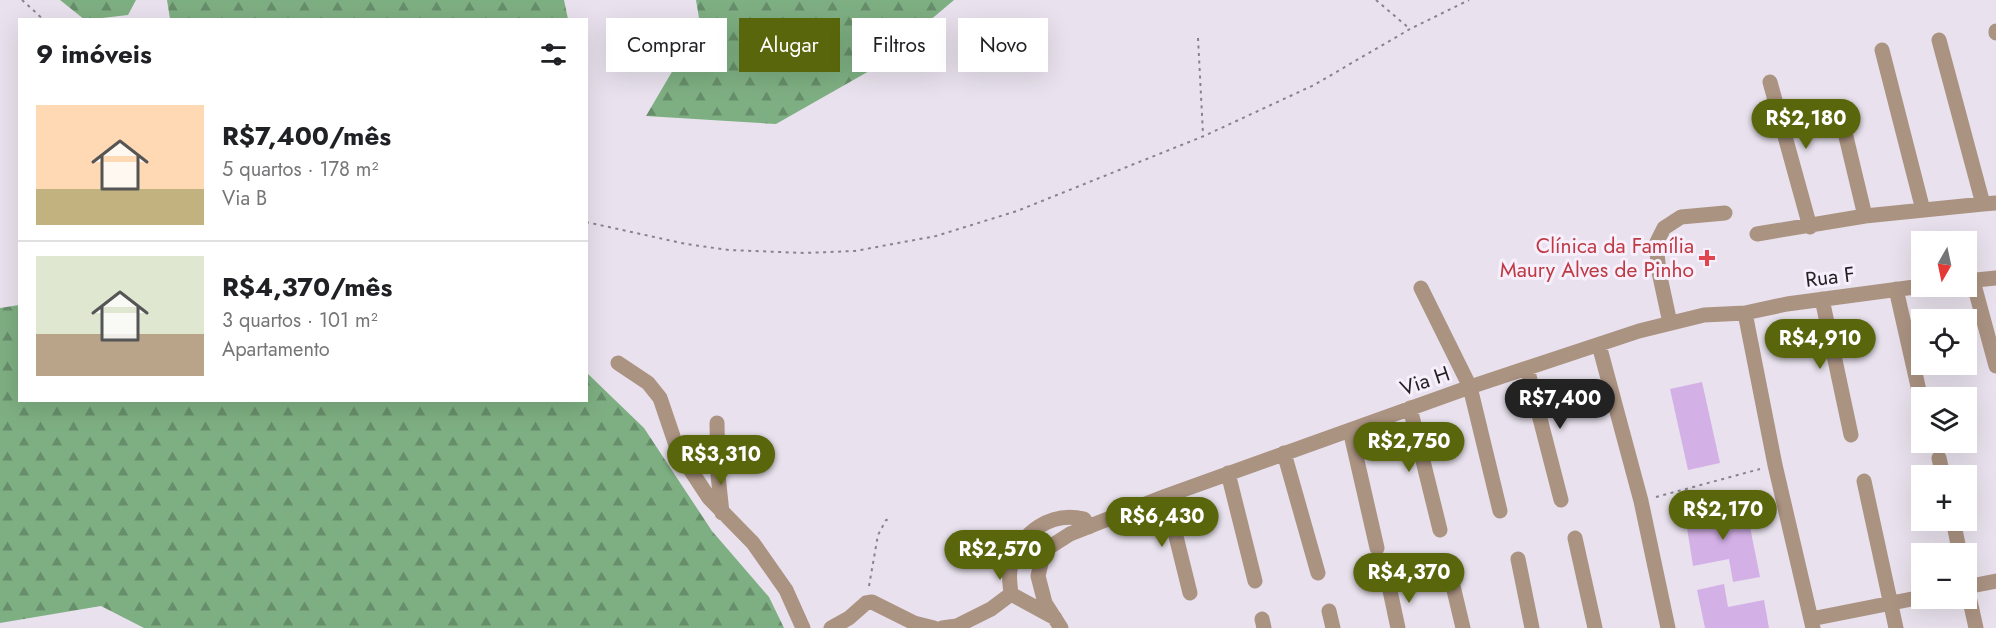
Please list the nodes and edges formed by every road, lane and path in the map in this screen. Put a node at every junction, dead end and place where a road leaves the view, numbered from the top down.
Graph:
1 (22, 0) edge
2 (1376, 0) edge
3 (1469, 0) edge
4 (42, 18) edge
5 (1410, 29) junction
6 (1198, 38) dead end
7 (1939, 40) dead end
8 (1882, 51) dead end
9 (1770, 82) dead end
10 (1842, 120) dead end
11 (1203, 136) junction
12 (1990, 204) edge
13 (1923, 210) junction
14 (1725, 213) dead end
15 (1865, 216) junction
16 (588, 222) edge
17 (1810, 226) junction
18 (1757, 234) dead end
19 (1996, 278) edge
20 (1977, 280) edge
21 (1911, 287) edge
22 (1421, 288) dead end
23 (1896, 289) junction
24 (1975, 297) edge
25 (1822, 298) junction
26 (1745, 313) junction
27 (1670, 322) junction
28 (1599, 345) junction
29 (618, 363) dead end
30 (1996, 366) edge
31 (1527, 368) junction
32 (1470, 387) junction
33 (1918, 387) edge
34 (1410, 408) junction
35 (717, 423) dead end
36 (1350, 430) junction
37 (1851, 435) dead end
38 (1284, 453) junction
39 (1939, 458) dead end
40 (1775, 465) junction
41 (1941, 465) edge
42 (1228, 473) junction
43 (1864, 481) dead end
44 (1166, 496) junction
45 (1562, 500) dead end
46 (1641, 501) junction
47 (1500, 510) dead end
48 (722, 513) junction
49 (891, 519) dead end
50 (1089, 527) junction
51 (1440, 530) dead end
52 (1575, 538) dead end
53 (1377, 548) dead end
54 (1518, 559) dead end
55 (1318, 573) dead end
56 (1255, 581) dead end
57 (1996, 581) edge
58 (1977, 584) edge
59 (1389, 586) dead end
60 (1453, 586) dead end
61 (1190, 593) dead end
62 (1011, 594) junction
63 (1911, 599) edge
64 (866, 603) junction
65 (1890, 603) junction
66 (1972, 609) edge
67 (1329, 611) dead end
68 (1058, 623) edge
69 (1812, 624) edge
70 (803, 628) edge
71 (831, 628) edge
72 (934, 628) edge
73 (942, 628) edge
74 (1333, 628) edge
75 (1398, 628) edge
76 (1463, 628) edge
77 (1532, 628) edge
78 (1595, 628) edge
79 (1668, 628) edge
80 (1896, 628) edge
81 (1976, 628) edge

1 - 4 path
2 - 5 path
3 - 5 path
5 - 11 path
6 - 11 path
7 - 12 street
8 - 13 street
9 - 17 street
10 - 15 street
11 - 16 path
12 - 13 street
13 - 15 street
14 - 27 street
15 - 17 street
17 - 18 street
19 - 20 street
21 - 23 street, Rua F
22 - 32 street
23 - 25 street, Rua F
23 - 33 street
24 - 30 street
25 - 26 street, Rua F
25 - 37 street
26 - 27 street, Via H
26 - 40 street
27 - 28 street, Via H
28 - 31 street, Via H
28 - 46 street
29 - 48 street
31 - 32 street, Via H
31 - 45 street
32 - 34 street, Via H
32 - 47 street
34 - 36 street, Via H
34 - 51 street
35 - 48 street
36 - 38 street, Via H
36 - 53 street
38 - 42 street, Via H
38 - 55 street
39 - 41 street
40 - 46 path
40 - 69 street
42 - 44 street, Via H
42 - 56 street
43 - 65 street
44 - 50 street, Via H
44 - 61 street
46 - 79 street
48 - 70 street
49 - 64 path
50 - 62 street
50 - 68 street, Via H
52 - 78 street
54 - 77 street
57 - 58 street
59 - 75 street
60 - 76 street
62 - 68 street
62 - 73 street
63 - 65 street
64 - 71 street
64 - 72 street
65 - 69 street
65 - 80 street
66 - 81 street
67 - 74 street

